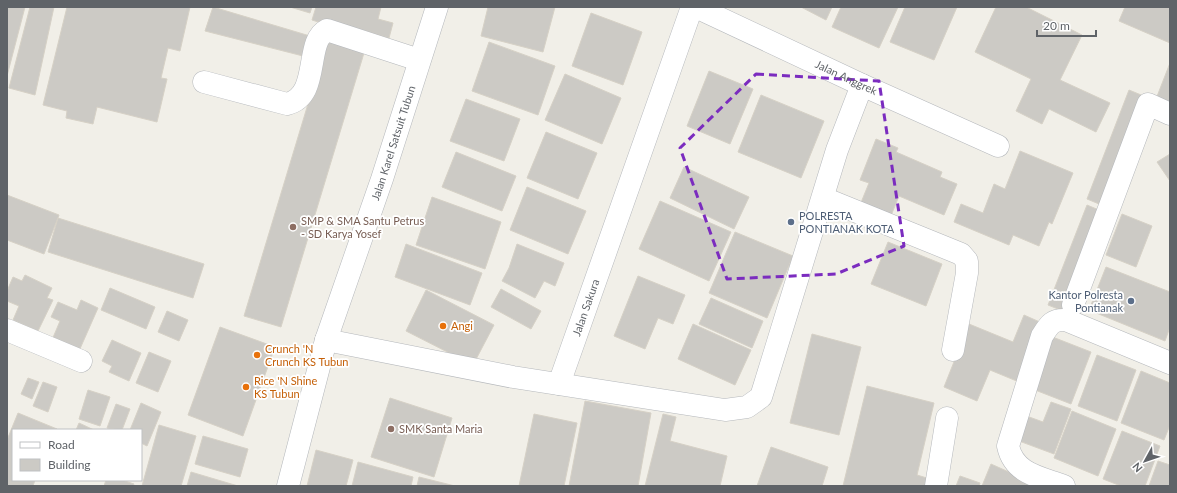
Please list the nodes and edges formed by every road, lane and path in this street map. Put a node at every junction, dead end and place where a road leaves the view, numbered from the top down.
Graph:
1 (437, 7) edge
2 (692, 7) edge
3 (696, 7) edge
4 (419, 60) junction
5 (204, 82) dead end
6 (862, 85) junction
7 (1170, 114) edge
8 (998, 146) dead end
9 (823, 198) junction
10 (1073, 305) dead end
11 (7, 330) edge
12 (326, 340) junction
13 (952, 350) dead end
14 (81, 361) dead end
15 (1170, 363) edge
16 (559, 384) junction
17 (947, 418) dead end
18 (288, 486) edge
19 (936, 486) edge
20 (1064, 486) edge

1 - 4 street, Jalan Karel Satsuit Tubun
2 - 16 street, Jalan Sakura
3 - 6 street, Jalan Anggrek
4 - 5 street
4 - 12 street, Jalan Karel Satsuit Tubun
6 - 8 street, Jalan Anggrek
6 - 9 street
7 - 10 street
9 - 13 street
9 - 16 street
11 - 14 street
12 - 16 street
12 - 18 street, Jalan Karel Satsuit Tubun
15 - 20 street
17 - 19 street

